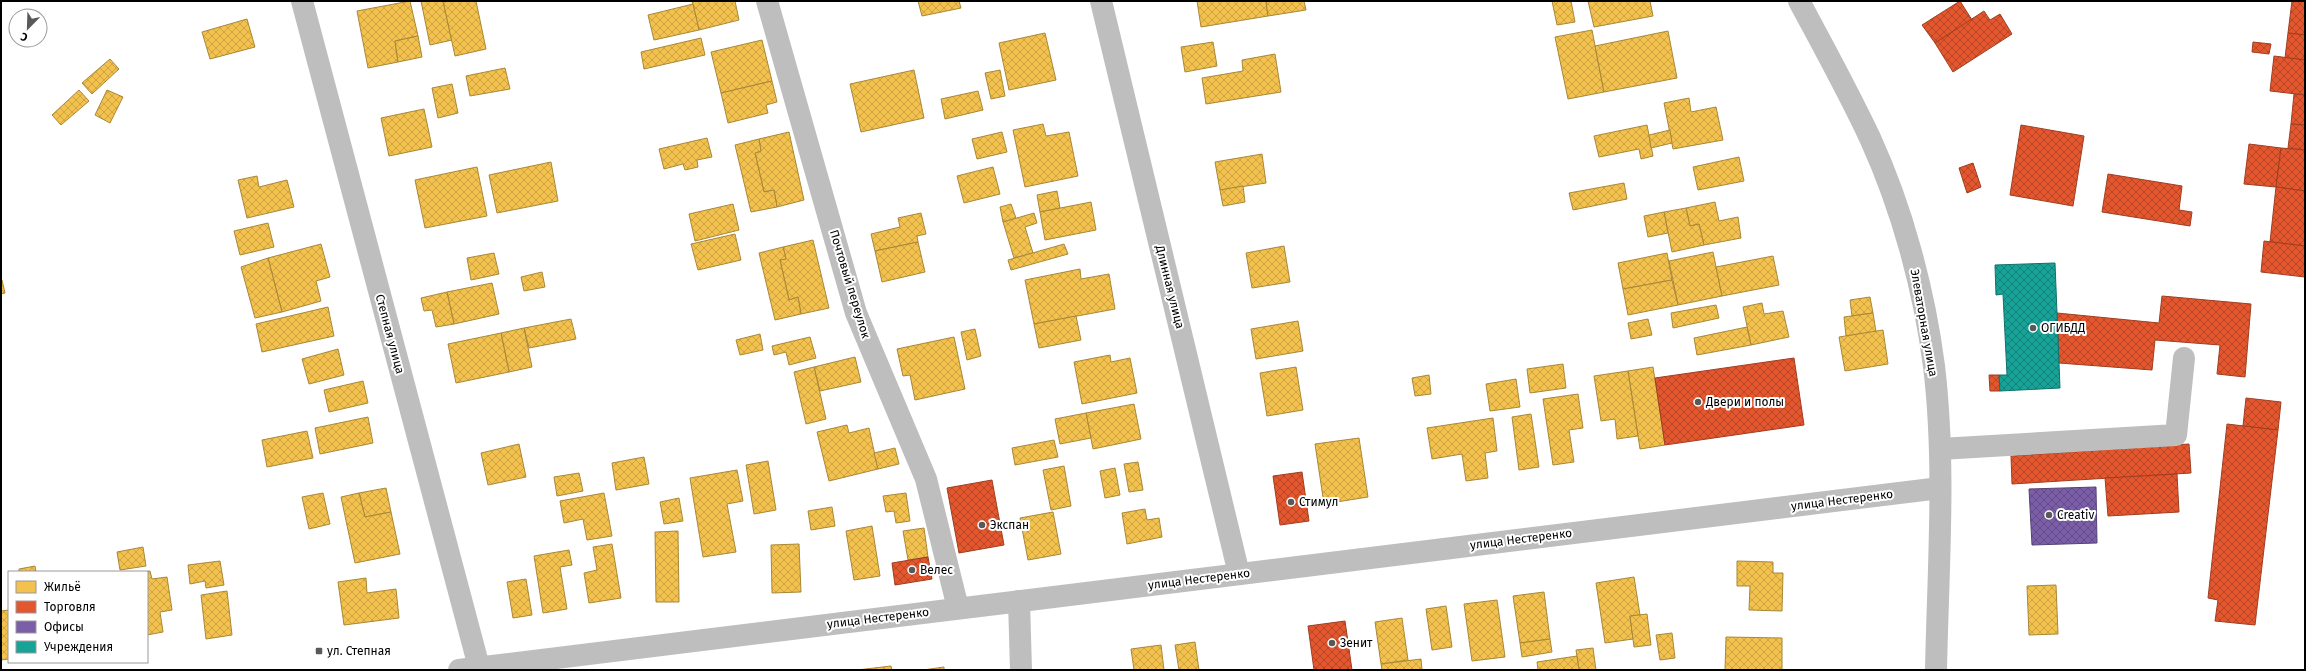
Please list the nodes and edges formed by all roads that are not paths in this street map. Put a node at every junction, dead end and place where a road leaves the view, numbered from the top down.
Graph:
1 (302, 1) edge
2 (767, 1) edge
3 (1101, 1) edge
4 (1799, 1) edge
5 (2184, 358) dead end
6 (1940, 449) junction
7 (1940, 488) junction
8 (1239, 574) junction
9 (1019, 601) junction
10 (958, 608) junction
11 (469, 669) edge
12 (1020, 670) edge
13 (1936, 670) edge

1 - 11 street, Степная улица
2 - 10 street, Почтовый переулок
3 - 8 street, Длинная улица
4 - 6 street, Элеваторная улица
5 - 6 street
6 - 7 street, Элеваторная улица
7 - 8 street, улица Нестеренко
7 - 13 street, Элеваторная улица
8 - 9 street, улица Нестеренко
9 - 10 street, улица Нестеренко
9 - 12 street
10 - 11 street, улица Нестеренко

